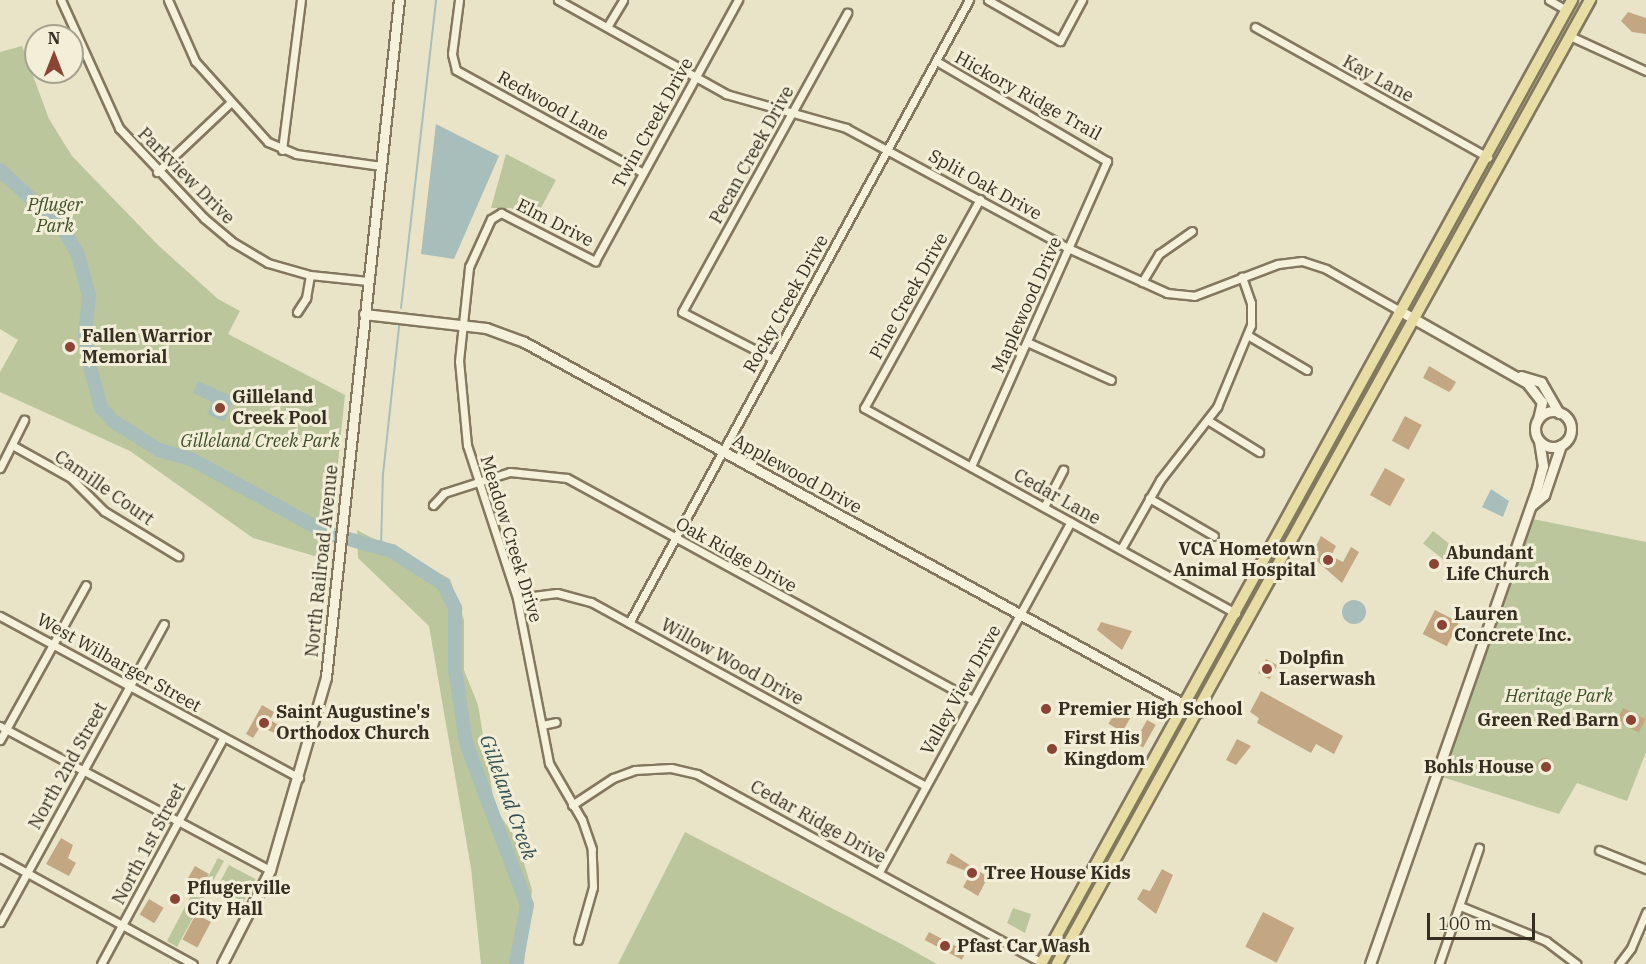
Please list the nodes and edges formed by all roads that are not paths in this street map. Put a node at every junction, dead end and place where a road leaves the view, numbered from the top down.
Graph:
1 (61, 0) edge
2 (177, 0) edge
3 (301, 0) edge
4 (399, 0) edge
5 (459, 0) edge
6 (558, 0) edge
7 (623, 0) edge
8 (738, 0) edge
9 (969, 0) edge
10 (988, 0) edge
11 (1082, 0) edge
12 (1549, 0) edge
13 (1572, 0) edge
14 (1590, 0) edge
15 (168, 2) edge
16 (1566, 10) junction
17 (847, 13) dead end
18 (607, 27) junction
19 (1255, 27) dead end
20 (1570, 36) junction
21 (938, 62) junction
22 (1646, 71) edge
23 (695, 76) junction
24 (229, 104) junction
25 (792, 114) junction
26 (889, 149) junction
27 (282, 150) junction
28 (1105, 156) joint
29 (1488, 158) junction
30 (381, 166) junction
31 (157, 172) junction
32 (643, 173) junction
33 (980, 199) junction
34 (501, 213) joint
35 (1192, 231) dead end
36 (1068, 248) junction
37 (595, 261) joint
38 (310, 275) junction
39 (1242, 277) junction
40 (368, 281) junction
41 (1142, 282) junction
42 (297, 312) dead end
43 (1402, 312) junction
44 (364, 314) junction
45 (1416, 320) junction
46 (462, 325) junction
47 (1249, 336) junction
48 (1027, 342) junction
49 (773, 359) junction
50 (1307, 370) dead end
51 (1518, 376) junction
52 (1111, 380) dead end
53 (864, 408) joint
54 (1559, 413) junction
55 (1538, 419) junction
56 (24, 420) dead end
57 (1209, 421) junction
58 (1539, 442) junction
59 (1561, 445) junction
60 (12, 446) junction
61 (723, 452) junction
62 (1259, 452) dead end
63 (971, 466) junction
64 (0, 468) edge
65 (1063, 470) dead end
66 (477, 482) junction
67 (1149, 498) junction
68 (433, 504) dead end
69 (1044, 507) junction
70 (1530, 507) junction
71 (1071, 522) junction
72 (1214, 536) dead end
73 (675, 539) junction
74 (1121, 549) junction
75 (178, 556) dead end
76 (86, 585) dead end
77 (517, 598) junction
78 (1236, 613) junction
79 (1020, 615) junction
80 (0, 616) edge
81 (629, 623) junction
82 (164, 624) dead end
83 (52, 644) junction
84 (129, 686) junction
85 (973, 700) junction
86 (1186, 705) junction
87 (1198, 712) junction
88 (556, 722) dead end
89 (542, 725) junction
90 (3, 728) edge
91 (223, 738) junction
92 (0, 740) edge
93 (83, 770) junction
94 (299, 778) junction
95 (926, 786) junction
96 (572, 805) junction
97 (178, 821) junction
98 (1479, 848) dead end
99 (1599, 850) dead end
100 (0, 858) edge
101 (1646, 869) edge
102 (270, 870) junction
103 (879, 872) junction
104 (27, 873) junction
105 (1460, 906) junction
106 (1646, 912) edge
107 (0, 922) edge
108 (122, 925) junction
109 (578, 940) dead end
110 (1042, 963) edge
111 (101, 964) edge
112 (193, 964) edge
113 (222, 964) edge
114 (1057, 964) edge
115 (1370, 964) edge
116 (1439, 964) edge
117 (1576, 964) edge
118 (1618, 964) edge

1 - 31 street, Parkview Drive
2 - 15 street
3 - 27 street
4 - 30 street, North Railroad Avenue
5 - 32 street, Redwood Lane
6 - 18 street, Split Oak Drive
7 - 18 street
8 - 23 street, Twin Creek Drive
9 - 21 street, Rocky Creek Drive
10 - 11 street
12 - 16 street
13 - 16 main road
14 - 20 main road
15 - 24 street
16 - 29 main road
17 - 25 street, Pecan Creek Drive
18 - 23 street, Split Oak Drive
19 - 29 street, Kay Lane
20 - 22 street
20 - 45 main road
21 - 26 street, Rocky Creek Drive
21 - 28 street, Hickory Ridge Trail
23 - 25 street, Split Oak Drive
23 - 32 street, Twin Creek Drive
24 - 27 street
24 - 31 street
25 - 26 street, Split Oak Drive
25 - 49 street, Pecan Creek Drive
26 - 33 street, Split Oak Drive
26 - 49 street, Rocky Creek Drive
27 - 30 street
28 - 36 street, Maplewood Drive
29 - 43 main road
30 - 40 street, North Railroad Avenue
31 - 38 street, Parkview Drive
32 - 37 street, Twin Creek Drive
33 - 36 street, Split Oak Drive
33 - 53 street, Pine Creek Drive
34 - 37 street, Elm Drive
34 - 46 street, Meadow Creek Drive
35 - 41 street
36 - 41 street, Split Oak Drive
36 - 48 street, Maplewood Drive
38 - 40 street, Parkview Drive
38 - 42 street
39 - 41 street, Split Oak Drive
39 - 43 street, Split Oak Drive
39 - 47 street
40 - 44 street, North Railroad Avenue
43 - 45 street
43 - 78 main road
44 - 46 street, Applewood Drive
44 - 94 street, North Railroad Avenue
45 - 51 street
45 - 87 main road
46 - 61 street, Applewood Drive
46 - 66 street, Meadow Creek Drive
47 - 50 street
47 - 57 street
48 - 52 street
48 - 63 street, Maplewood Drive
49 - 61 street, Rocky Creek Drive
51 - 54 street
51 - 55 street
53 - 63 street, Cedar Lane
54 - 55 street
54 - 59 street
55 - 58 street
56 - 60 street
57 - 62 street
57 - 67 street
58 - 59 street
58 - 70 street
59 - 70 street
60 - 64 street
60 - 75 street, Camille Court
61 - 73 street, Rocky Creek Drive
61 - 79 street, Applewood Drive
63 - 69 street, Cedar Lane
65 - 69 street
66 - 68 street, Oak Ridge Drive
66 - 73 street, Oak Ridge Drive
66 - 77 street, Meadow Creek Drive
67 - 72 street
67 - 74 street
69 - 71 street, Cedar Lane
70 - 115 street
71 - 74 street, Cedar Lane
71 - 79 street, Valley View Drive
73 - 81 street, Rocky Creek Drive
73 - 85 street, Oak Ridge Drive
74 - 78 street, Cedar Lane
76 - 83 street
77 - 81 street, Willow Wood Drive
77 - 89 street, Meadow Creek Drive
78 - 86 main road
79 - 85 street, Valley View Drive
79 - 86 street, Applewood Drive
80 - 83 street, West Wilbarger Street
81 - 95 street, Willow Wood Drive
82 - 84 street, North 2nd Street
83 - 84 street, West Wilbarger Street
83 - 90 street
84 - 91 street, West Wilbarger Street
84 - 93 street, North 2nd Street
85 - 95 street, Valley View Drive
86 - 87 street, Applewood Drive
86 - 110 main road
87 - 114 main road
88 - 89 street
89 - 96 street, Meadow Creek Drive
90 - 92 street
90 - 93 street
91 - 94 street, West Wilbarger Street
91 - 97 street, North 1st Street
93 - 97 street
93 - 104 street, North 2nd Street
94 - 102 street, North Railroad Avenue
95 - 103 street, Valley View Drive
96 - 103 street, Cedar Ridge Drive
96 - 109 street, Meadow Creek Drive
97 - 102 street
97 - 108 street, North 1st Street
98 - 105 street
99 - 101 street
100 - 104 street
102 - 113 street, North Railroad Avenue
103 - 110 street, Cedar Ridge Drive
104 - 107 street, North 2nd Street
104 - 108 street
105 - 116 street
105 - 117 street
106 - 118 street
108 - 111 street, North 1st Street
108 - 112 street

